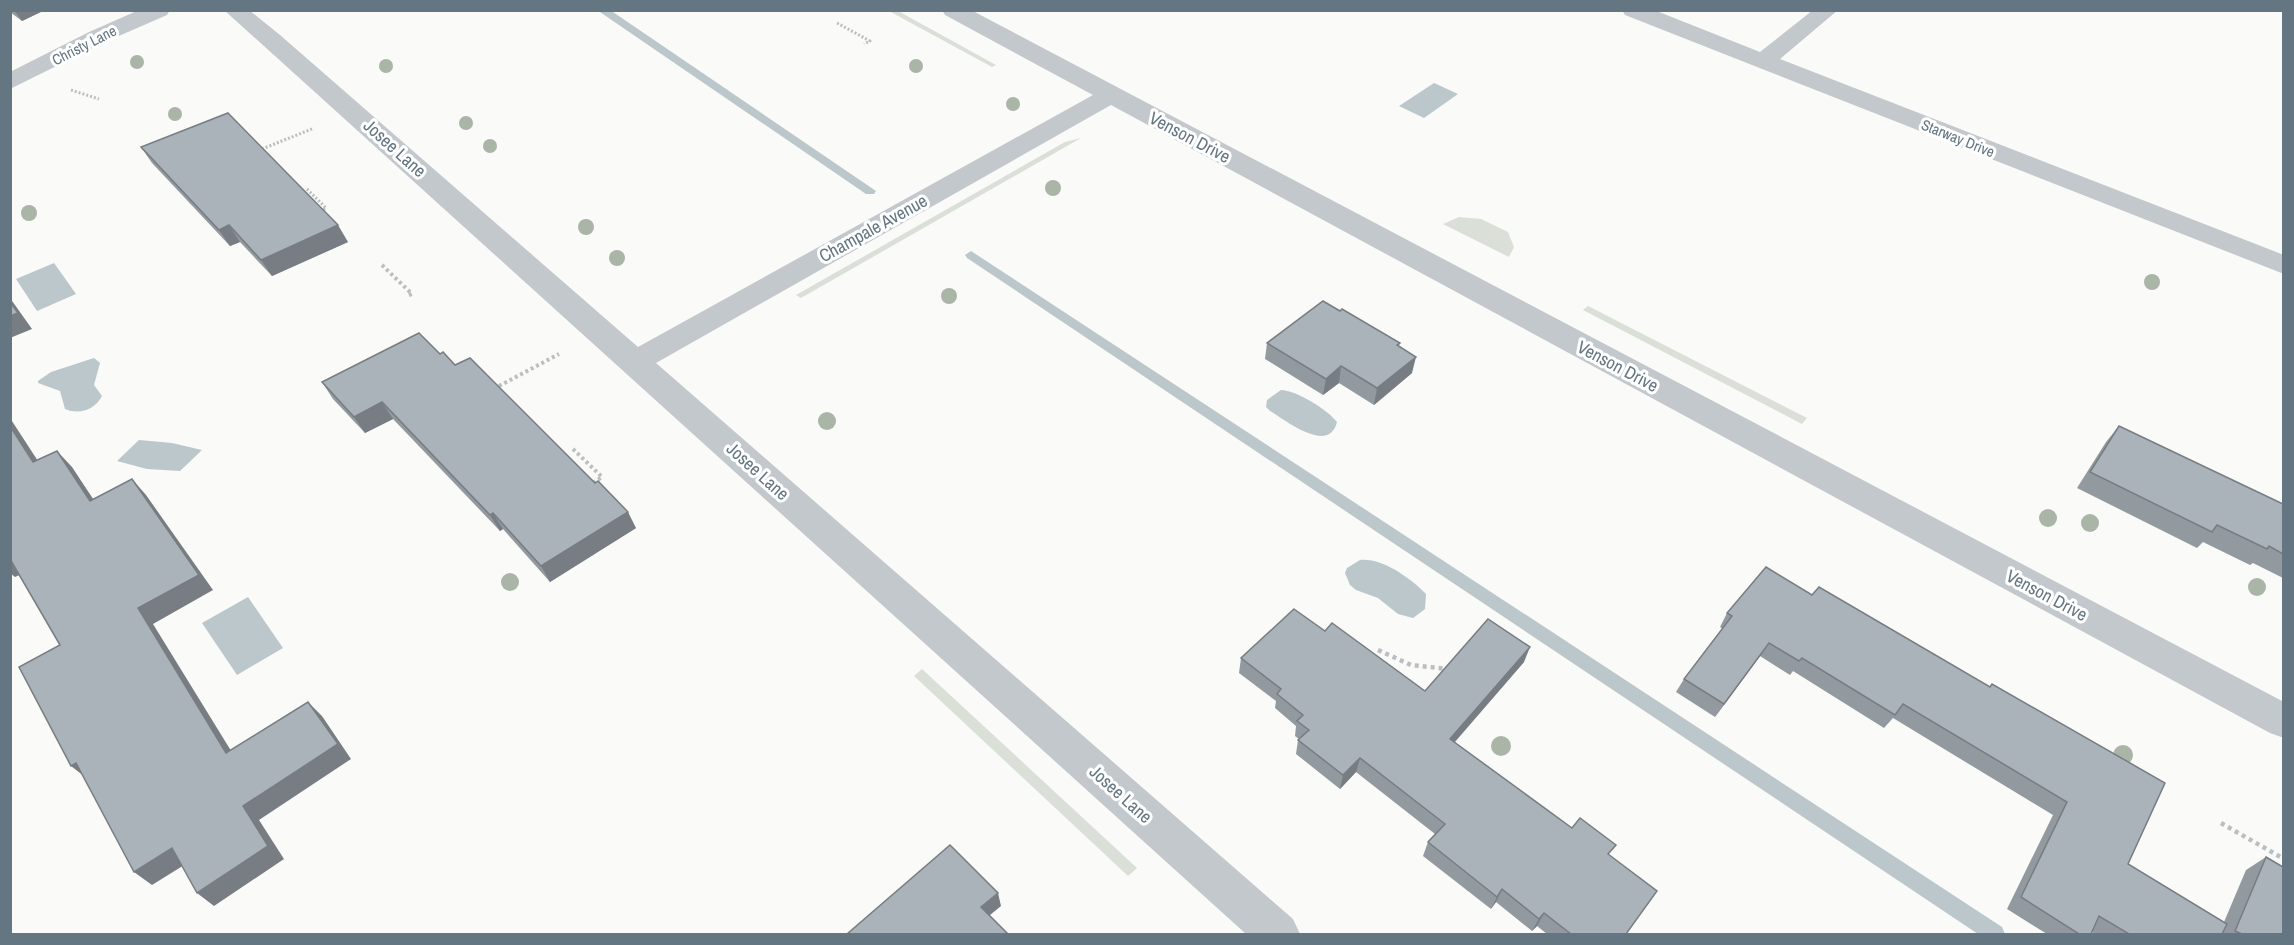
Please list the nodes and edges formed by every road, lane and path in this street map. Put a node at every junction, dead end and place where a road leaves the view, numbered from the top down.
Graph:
1 (159, 10) edge
2 (235, 10) edge
3 (953, 10) edge
4 (1633, 10) edge
5 (1827, 10) edge
6 (837, 23) dead end
7 (864, 44) dead end
8 (1763, 61) junction
9 (10, 82) edge
10 (68, 89) dead end
11 (1111, 95) junction
12 (99, 99) dead end
13 (315, 128) dead end
14 (262, 148) edge
15 (307, 189) dead end
16 (321, 211) edge
17 (382, 265) dead end
18 (2283, 265) edge
19 (407, 296) dead end
20 (559, 354) dead end
21 (636, 361) junction
22 (499, 386) edge
23 (573, 449) dead end
24 (593, 483) edge
25 (1378, 650) dead end
26 (1448, 669) edge
27 (2283, 721) edge
28 (2221, 823) dead end
29 (2283, 859) edge
30 (1278, 934) edge

1 - 9 street, Christy Lane
2 - 21 street, Josee Lane
3 - 11 street, Venson Drive
4 - 8 street, Starway Drive
5 - 8 street
6 - 7 path
8 - 18 street, Starway Drive
10 - 12 path
11 - 21 street, Champale Avenue
11 - 27 street, Venson Drive
13 - 14 path
15 - 16 path
17 - 19 path
20 - 22 path
21 - 30 street, Josee Lane
23 - 24 path
25 - 26 path
28 - 29 path

